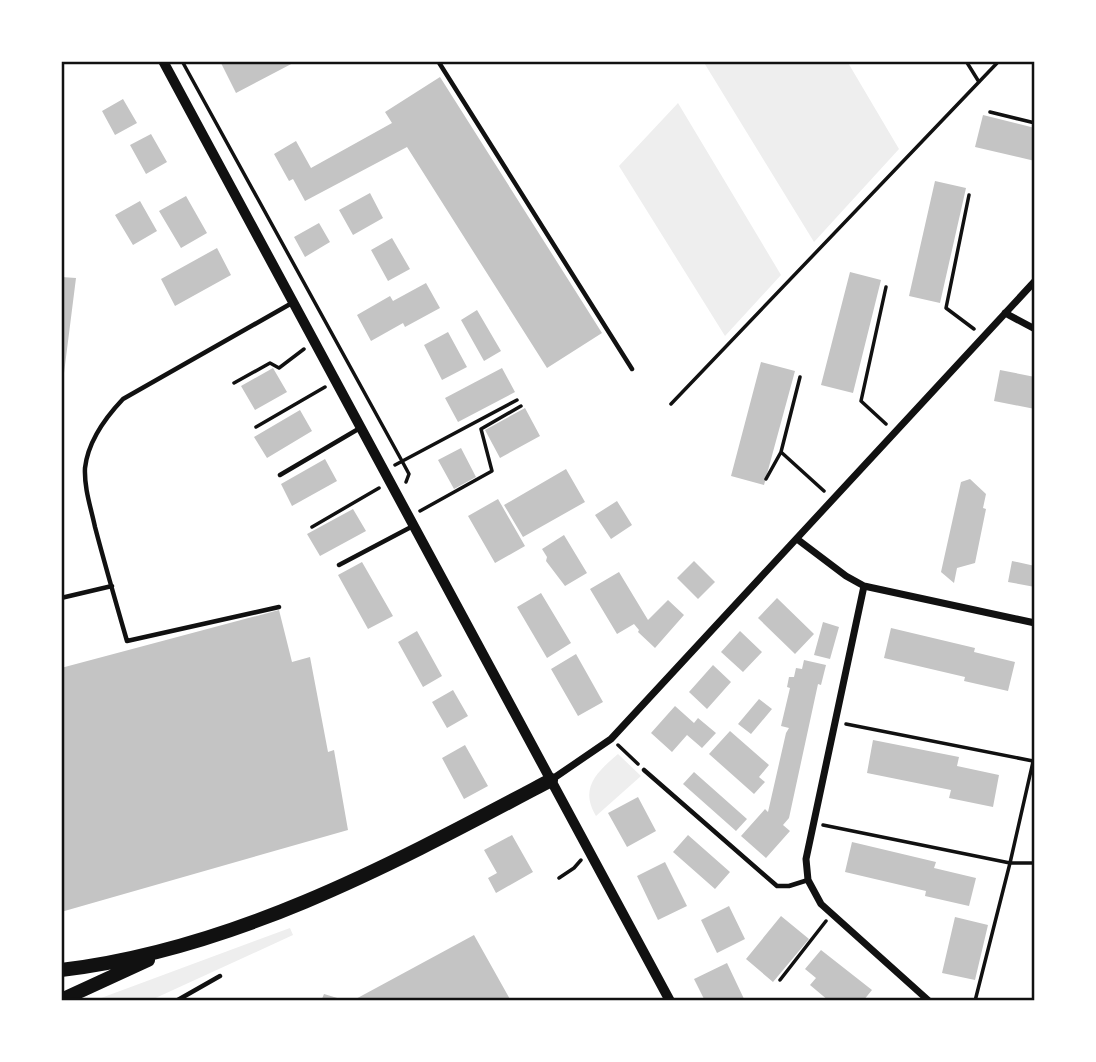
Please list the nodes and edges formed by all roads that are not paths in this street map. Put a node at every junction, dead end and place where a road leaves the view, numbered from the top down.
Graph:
1 (163, 61) edge
2 (438, 61) edge
3 (1035, 281) edge
4 (293, 302) junction
5 (1005, 313) junction
6 (1035, 328) edge
7 (632, 369) dead end
8 (361, 428) junction
9 (280, 475) dead end
10 (411, 521) junction
11 (797, 539) junction
12 (339, 565) dead end
13 (112, 586) junction
14 (864, 586) junction
15 (61, 598) edge
16 (279, 607) dead end
17 (1035, 623) edge
18 (644, 770) road end
19 (551, 780) junction
20 (808, 880) junction
21 (178, 946) junction
22 (61, 970) edge
23 (220, 976) dead end
24 (61, 1000) edge
25 (176, 1001) edge
26 (670, 1001) edge
27 (929, 1001) edge

1 - 4 street
2 - 7 lane
3 - 5 street
4 - 8 street
4 - 13 lane
5 - 6 street
5 - 11 street
8 - 9 lane
8 - 10 street
10 - 12 lane
10 - 19 street
11 - 14 street
11 - 19 street
13 - 15 lane
13 - 16 lane
14 - 17 street
14 - 20 street
18 - 20 lane
19 - 21 highway
19 - 26 street
20 - 27 street
21 - 22 highway
21 - 24 highway
23 - 25 lane

